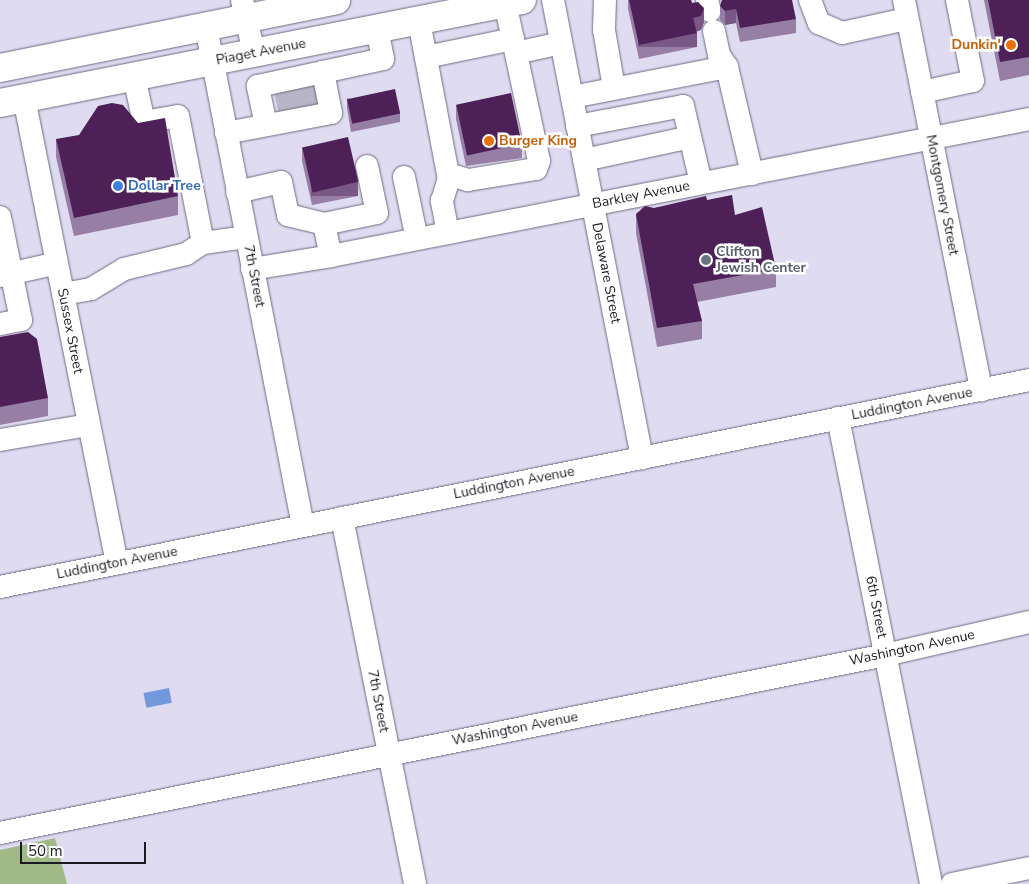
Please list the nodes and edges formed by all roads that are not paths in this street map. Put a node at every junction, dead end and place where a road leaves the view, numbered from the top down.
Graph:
1 (336, 0) edge
2 (553, 0) edge
3 (605, 0) edge
4 (810, 0) edge
5 (957, 0) edge
6 (513, 2) edge
7 (244, 9) edge
8 (906, 10) edge
9 (710, 14) edge
10 (419, 21) junction
11 (206, 27) junction
12 (377, 29) junction
13 (561, 43) junction
14 (514, 46) junction
15 (262, 52) junction
16 (426, 57) junction
17 (212, 61) junction
18 (727, 67) junction
19 (0, 68) edge
20 (134, 77) junction
21 (295, 81) junction
22 (614, 88) junction
23 (922, 92) junction
24 (572, 97) junction
25 (12, 101) edge
26 (1029, 119) edge
27 (266, 125) junction
28 (577, 126) junction
29 (226, 133) junction
30 (690, 137) junction
31 (931, 138) junction
32 (584, 160) junction
33 (367, 166) dead end
34 (752, 174) junction
35 (450, 175) junction
36 (404, 177) dead end
37 (701, 183) junction
38 (237, 192) junction
39 (593, 205) junction
40 (0, 217) edge
41 (324, 224) junction
42 (448, 233) junction
43 (246, 237) junction
44 (417, 239) junction
45 (203, 243) junction
46 (331, 256) junction
47 (56, 263) junction
48 (252, 269) junction
49 (6, 275) edge
50 (63, 294) junction
51 (0, 324) edge
52 (1029, 380) edge
53 (981, 390) junction
54 (838, 418) junction
55 (89, 425) junction
56 (0, 440) edge
57 (642, 458) junction
58 (342, 518) junction
59 (303, 526) junction
60 (117, 563) junction
61 (0, 587) edge
62 (1029, 622) edge
63 (885, 655) junction
64 (389, 754) junction
65 (0, 833) edge
66 (1029, 868) edge
67 (415, 884) edge
68 (931, 884) edge
69 (952, 884) edge

1 - 7 highway
2 - 13 street, Delaware Street
3 - 22 street
4 - 8 street
5 - 23 street
6 - 10 highway, Piaget Avenue
6 - 14 street
7 - 11 highway
7 - 15 street
8 - 23 street, Montgomery Street
9 - 18 street
10 - 12 highway, Piaget Avenue
10 - 16 street
11 - 17 street, 7th Street
11 - 19 highway
12 - 15 highway, Piaget Avenue
12 - 21 street
13 - 14 street
13 - 24 street, Delaware Street
14 - 16 street
14 - 35 street
15 - 17 highway, Piaget Avenue
15 - 21 street
16 - 35 street
17 - 20 highway, Piaget Avenue
17 - 29 street, 7th Street
18 - 22 street
18 - 34 street
20 - 25 highway, Piaget Avenue
20 - 45 street
21 - 27 street
21 - 27 street
22 - 24 street
23 - 31 street, Montgomery Street
24 - 28 street, Delaware Street
25 - 47 street, Sussex Street
26 - 31 street, Barkley Avenue
27 - 29 street
28 - 30 street
28 - 32 street, Delaware Street
29 - 38 street, 7th Street
30 - 32 street
30 - 37 street
31 - 34 street, Barkley Avenue
31 - 53 street, Montgomery Street
32 - 39 street, Delaware Street
33 - 41 street
34 - 37 street, Barkley Avenue
35 - 42 street
36 - 44 street
37 - 39 street, Barkley Avenue
38 - 41 street
38 - 43 street, 7th Street
39 - 42 street, Barkley Avenue
39 - 57 street, Delaware Street
40 - 49 street
41 - 46 street
42 - 44 street, Barkley Avenue
43 - 45 street
43 - 48 street, 7th Street
44 - 46 street, Barkley Avenue
45 - 50 street
46 - 48 street, Barkley Avenue
47 - 49 street
47 - 50 street, Sussex Street
48 - 59 street, 7th Street
49 - 51 street
50 - 55 street, Sussex Street
52 - 53 street, Luddington Avenue
53 - 54 street, Luddington Avenue
54 - 57 street, Luddington Avenue
54 - 63 street, 6th Street
55 - 56 street
55 - 60 street, Sussex Street
57 - 58 street, Luddington Avenue
58 - 59 street, Luddington Avenue
58 - 64 street, 7th Street
59 - 60 street, Luddington Avenue
60 - 61 street, Luddington Avenue
62 - 63 street, Washington Avenue
63 - 64 street, Washington Avenue
63 - 68 street, 6th Street
64 - 65 street, Washington Avenue
64 - 67 street, 7th Street
66 - 69 street

